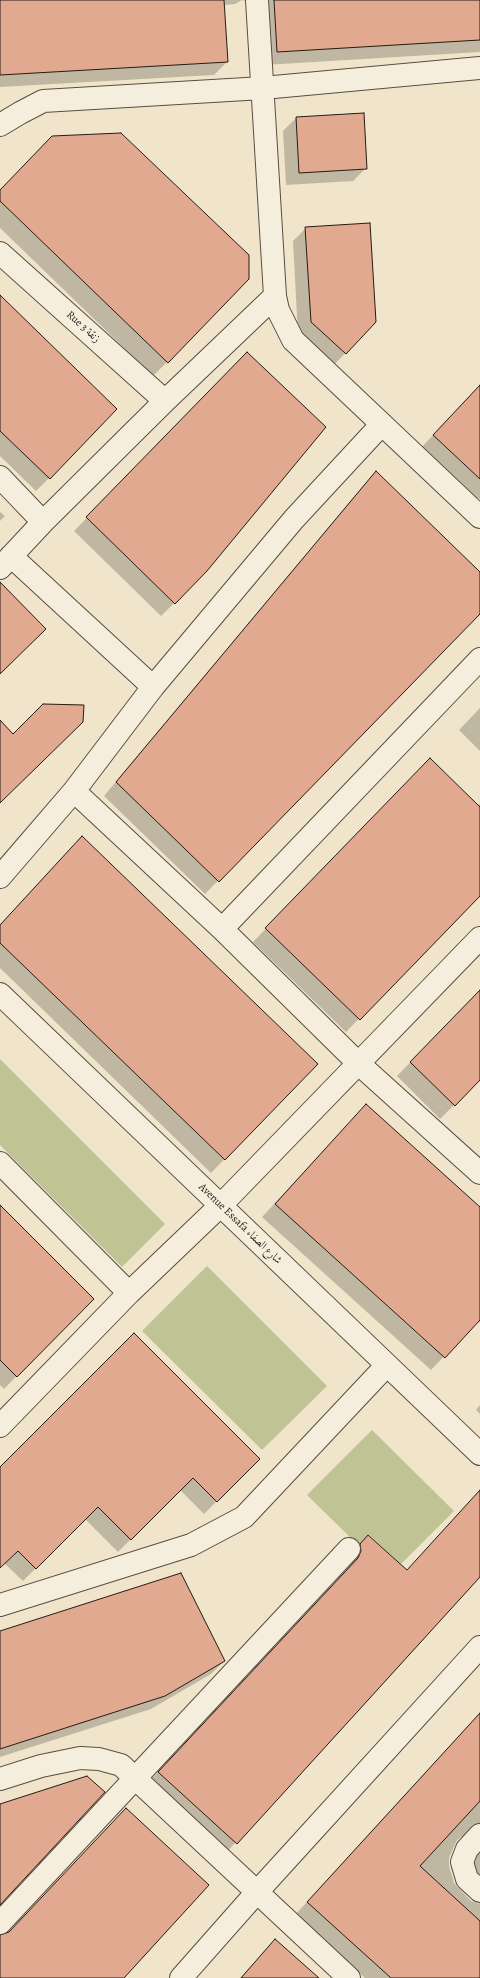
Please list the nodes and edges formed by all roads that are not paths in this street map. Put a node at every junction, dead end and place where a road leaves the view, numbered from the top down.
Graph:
1 (257, 0) edge
2 (480, 68) edge
3 (263, 88) junction
4 (0, 125) edge
5 (0, 253) edge
6 (275, 296) junction
7 (165, 401) junction
8 (382, 424) junction
9 (0, 477) edge
10 (479, 515) edge
11 (43, 522) junction
12 (6, 562) edge
13 (480, 659) edge
14 (153, 687) junction
15 (74, 791) junction
16 (0, 877) edge
17 (222, 929) junction
18 (480, 938) edge
19 (0, 994) edge
20 (359, 1064) junction
21 (0, 1163) edge
22 (480, 1173) edge
23 (221, 1205) junction
24 (129, 1293) junction
25 (387, 1365) junction
26 (4, 1413) edge
27 (480, 1454) edge
28 (349, 1549) dead end
29 (0, 1605) edge
30 (480, 1647) edge
31 (135, 1776) junction
32 (0, 1779) edge
33 (480, 1835) edge
34 (480, 1891) edge
35 (257, 1892) junction
36 (0, 1923) edge
37 (181, 1978) edge
38 (349, 1978) edge

1 - 3 street
2 - 3 street
3 - 4 street
3 - 6 street
5 - 7 street, Rue 3 زنقة
6 - 7 street
6 - 8 street
7 - 11 street
8 - 10 street
8 - 14 street
9 - 11 street
11 - 12 street
12 - 14 street
13 - 17 street
14 - 15 street
15 - 16 street
15 - 17 street
17 - 20 street
18 - 20 street
19 - 23 street, Avenue Essafa شارع الصفاء
20 - 22 street
20 - 23 street
21 - 24 street
23 - 24 street
23 - 25 street, Avenue Essafa شارع الصفاء
24 - 26 street
25 - 27 street, Avenue Essafa شارع الصفاء
25 - 29 street
28 - 31 street
30 - 35 street
31 - 32 street
31 - 35 street
31 - 36 street
33 - 34 street
35 - 37 street
35 - 38 street

